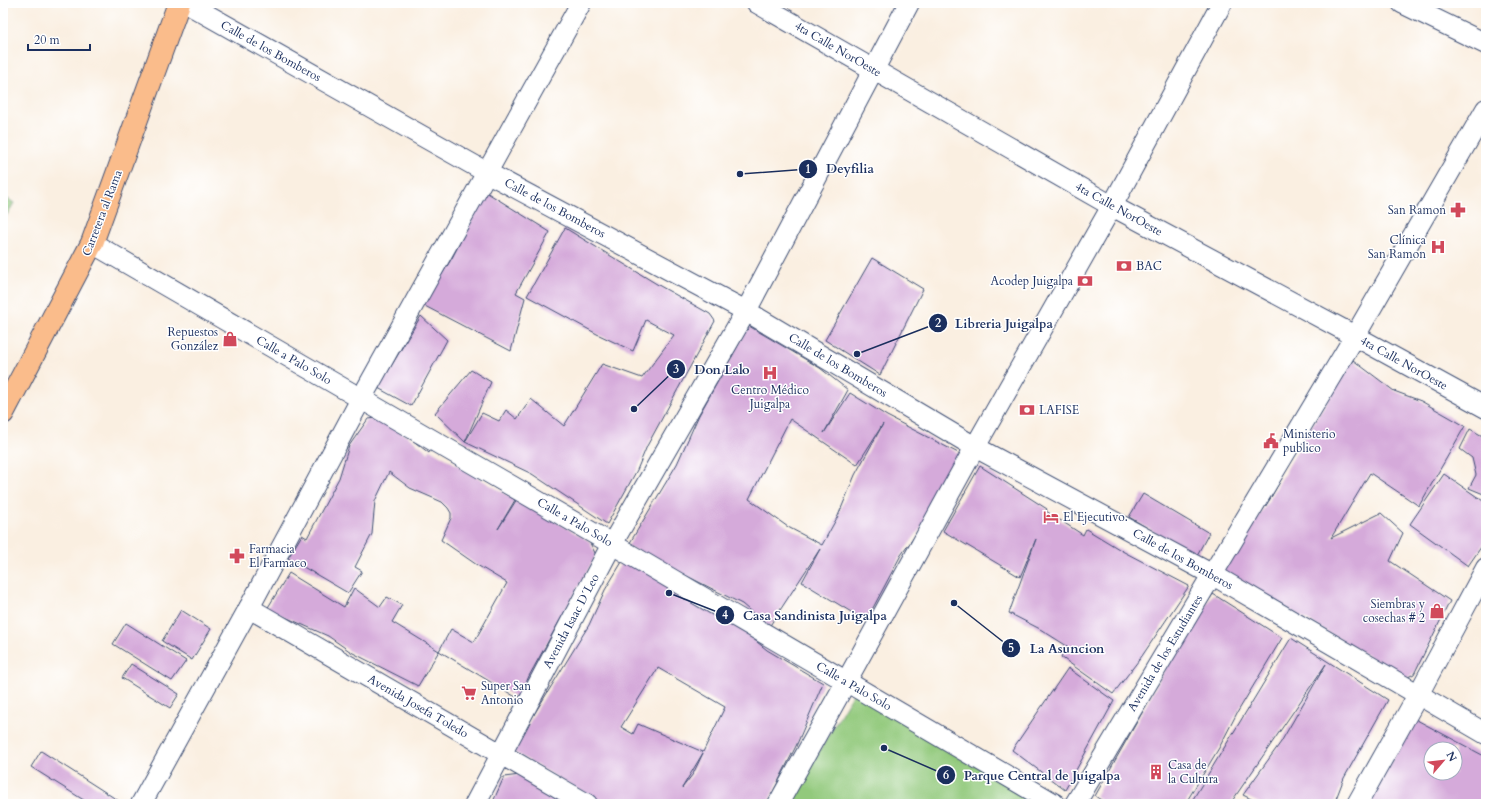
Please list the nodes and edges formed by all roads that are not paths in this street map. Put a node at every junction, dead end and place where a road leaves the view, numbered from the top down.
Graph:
1 (179, 3) edge
2 (186, 3) edge
3 (581, 3) edge
4 (757, 3) edge
5 (909, 3) edge
6 (1222, 3) edge
7 (1402, 3) edge
8 (1486, 44) edge
9 (874, 70) junction
10 (1486, 109) edge
11 (486, 172) junction
12 (1112, 206) junction
13 (92, 243) junction
14 (746, 311) junction
15 (1355, 336) junction
16 (360, 399) junction
17 (1486, 408) edge
18 (3, 413) edge
19 (975, 447) junction
20 (612, 544) junction
21 (1486, 568) edge
22 (1213, 575) junction
23 (249, 608) junction
24 (846, 682) junction
25 (1418, 695) junction
26 (1486, 734) edge
27 (501, 754) junction
28 (141, 804) edge
29 (475, 804) edge
30 (587, 804) edge
31 (778, 804) edge
32 (1055, 804) edge
33 (1074, 804) edge
34 (1357, 804) edge

1 - 13 highway, Carretera al Rama
2 - 11 street, Calle de los Bomberos
3 - 11 street
4 - 9 street, 4ta Calle NorOeste
5 - 9 street, Avenida Isaac D´Leo
6 - 12 street
7 - 8 street
9 - 12 street, 4ta Calle NorOeste
9 - 14 street, Avenida Isaac D´Leo
10 - 15 street, Avenida de los Estudiantes
11 - 14 street, Calle de los Bomberos
11 - 16 street
12 - 15 street, 4ta Calle NorOeste
12 - 19 street
13 - 16 street, Calle a Palo Solo
13 - 18 highway, Carretera al Rama
14 - 19 street, Calle de los Bomberos
14 - 20 street, Avenida Isaac D´Leo
15 - 17 street, 4ta Calle NorOeste
15 - 22 street, Avenida de los Estudiantes
16 - 20 street, Calle a Palo Solo
16 - 23 street
19 - 22 street, Calle de los Bomberos
19 - 24 street
20 - 24 street, Calle a Palo Solo
20 - 27 street, Avenida Isaac D´Leo
21 - 25 street
22 - 25 street, Calle de los Bomberos
22 - 33 street, Avenida de los Estudiantes
23 - 27 street, Avenida Josefa Toledo
23 - 28 street
24 - 31 street
24 - 32 street, Calle a Palo Solo
25 - 26 street, Calle de los Bomberos
25 - 34 street
27 - 29 street, Avenida Isaac D´Leo
27 - 30 street, Avenida Josefa Toledo

